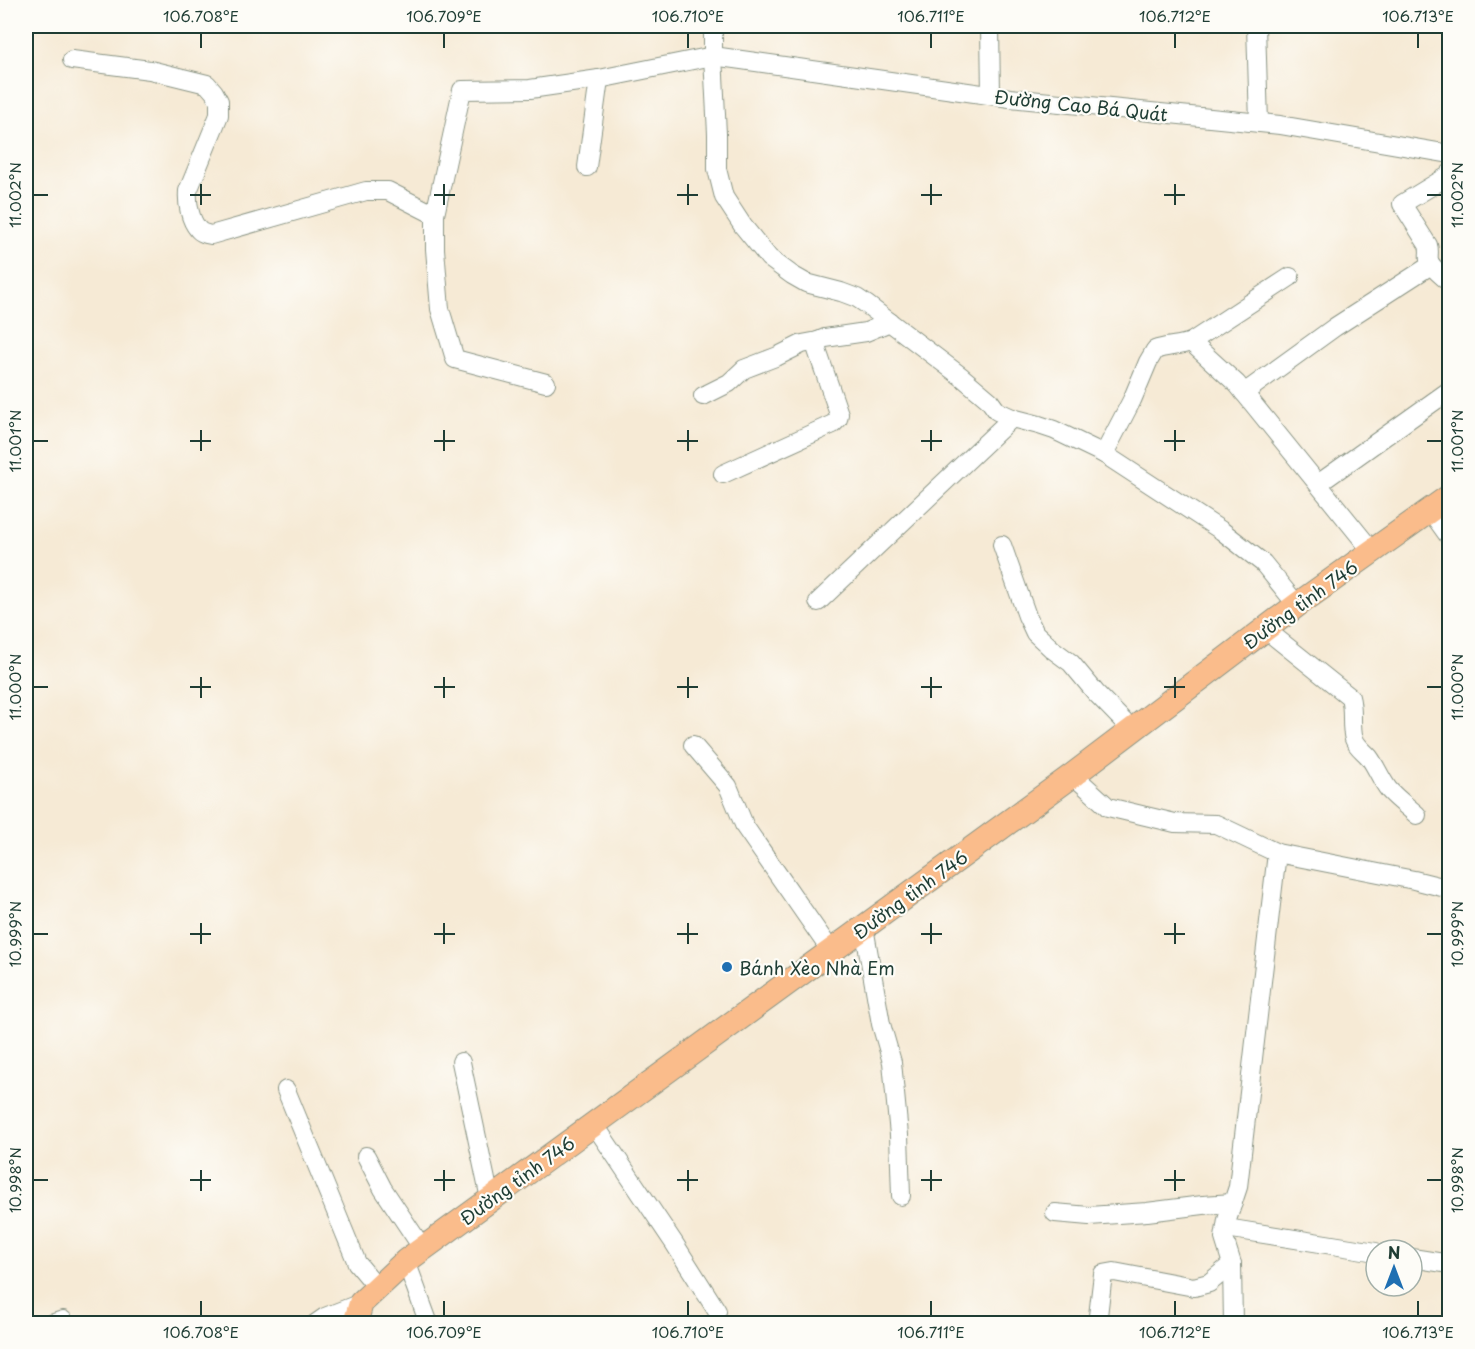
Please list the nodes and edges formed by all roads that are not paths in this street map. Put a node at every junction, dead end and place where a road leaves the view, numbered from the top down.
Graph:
1 (713, 26) edge
2 (990, 26) edge
3 (1257, 26) edge
4 (713, 56) junction
5 (72, 60) dead end
6 (599, 80) junction
7 (991, 95) junction
8 (1259, 123) junction
9 (1449, 157) edge
10 (586, 167) dead end
11 (1449, 174) edge
12 (435, 215) junction
13 (1431, 265) junction
14 (1290, 277) dead end
15 (1449, 282) edge
16 (890, 322) junction
17 (818, 341) junction
18 (1191, 342) junction
19 (546, 383) dead end
20 (1449, 390) edge
21 (1244, 393) junction
22 (703, 396) dead end
23 (1012, 418) junction
24 (1104, 454) junction
25 (723, 474) dead end
26 (1318, 484) junction
27 (1449, 496) edge
28 (1430, 510) junction
29 (1449, 538) edge
30 (1002, 545) dead end
31 (1372, 551) junction
32 (818, 602) dead end
33 (1297, 605) junction
34 (1265, 629) junction
35 (1132, 730) junction
36 (693, 745) dead end
37 (1073, 775) junction
38 (1417, 815) dead end
39 (1277, 853) junction
40 (1449, 889) edge
41 (864, 927) junction
42 (831, 951) junction
43 (461, 1062) dead end
44 (286, 1090) dead end
45 (594, 1124) junction
46 (366, 1156) dead end
47 (901, 1196) dead end
48 (490, 1199) junction
49 (1233, 1203) junction
50 (1055, 1213) dead end
51 (1226, 1228) junction
52 (1364, 1250) edge
53 (415, 1255) junction
54 (1424, 1260) edge
55 (1232, 1264) junction
56 (1449, 1264) edge
57 (365, 1305) edge
58 (717, 1311) dead end
59 (315, 1323) edge
60 (429, 1323) edge
61 (1097, 1323) edge
62 (1233, 1323) edge

1 - 4 street
2 - 7 street
3 - 8 street
4 - 6 street, Đường Cao Bá Quát
4 - 7 street, Đường Cao Bá Quát
4 - 16 street
5 - 12 street
6 - 10 street
6 - 12 street, Đường Cao Bá Quát
7 - 8 street, Đường Cao Bá Quát
8 - 9 street, Đường Cao Bá Quát
11 - 13 street
12 - 19 street
13 - 15 street
13 - 21 street
14 - 18 street
16 - 17 street
16 - 23 street
17 - 22 street
17 - 25 street
18 - 21 street
18 - 24 street
20 - 26 street
21 - 26 street
23 - 24 street
23 - 32 street
24 - 33 street
26 - 31 street
27 - 28 main road, Đường tỉnh 746
28 - 29 street
28 - 31 main road, Đường tỉnh 746
30 - 35 street
31 - 33 main road, Đường tỉnh 746
33 - 34 main road, Đường tỉnh 746
34 - 35 main road, Đường tỉnh 746
34 - 38 street
35 - 37 main road, Đường tỉnh 746
36 - 42 street
37 - 39 street
37 - 41 main road, Đường tỉnh 746
39 - 40 street
39 - 49 street
41 - 42 main road, Đường tỉnh 746
41 - 47 street
42 - 45 main road, Đường tỉnh 746
43 - 48 street
44 - 57 street
45 - 48 main road, Đường tỉnh 746
45 - 58 street
46 - 53 street
48 - 53 main road, Đường tỉnh 746
49 - 50 street
49 - 51 street
51 - 52 street
51 - 55 street
53 - 57 main road, Đường tỉnh 746
53 - 60 street
54 - 56 street
55 - 61 street
55 - 62 street
57 - 59 street

